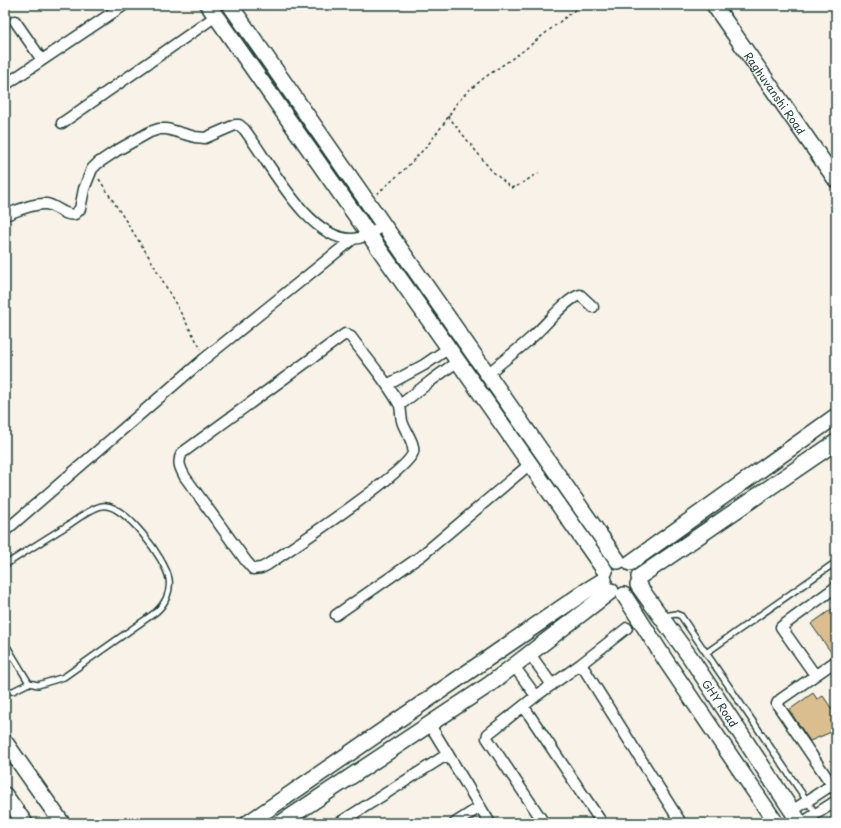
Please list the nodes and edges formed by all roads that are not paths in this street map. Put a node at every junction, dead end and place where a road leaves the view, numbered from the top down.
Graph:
1 (124, 5) edge
2 (230, 5) edge
3 (714, 5) edge
4 (212, 11) edge
5 (15, 21) dead end
6 (42, 60) junction
7 (5, 85) edge
8 (62, 123) dead end
9 (836, 180) edge
10 (5, 215) edge
11 (384, 224) junction
12 (369, 235) junction
13 (353, 239) junction
14 (593, 307) dead end
15 (449, 348) junction
16 (458, 361) junction
17 (488, 374) junction
18 (387, 385) junction
19 (400, 406) junction
20 (836, 416) edge
21 (836, 442) edge
22 (530, 464) junction
23 (5, 531) edge
24 (624, 562) junction
25 (836, 562) edge
26 (5, 565) edge
27 (639, 581) junction
28 (611, 584) junction
29 (836, 587) edge
30 (336, 615) dead end
31 (661, 617) junction
32 (627, 628) dead end
33 (5, 643) edge
34 (706, 653) junction
35 (530, 654) junction
36 (836, 661) edge
37 (581, 664) junction
38 (514, 666) junction
39 (815, 675) junction
40 (29, 683) junction
41 (552, 685) junction
42 (5, 691) edge
43 (536, 696) junction
44 (524, 707) junction
45 (430, 725) junction
46 (5, 742) edge
47 (448, 754) junction
48 (835, 786) edge
49 (5, 795) edge
50 (808, 801) junction
51 (836, 801) edge
52 (271, 807) junction
53 (480, 807) junction
54 (816, 814) junction
55 (798, 819) edge
56 (25, 823) edge
57 (62, 823) edge
58 (248, 823) edge
59 (281, 823) edge
60 (339, 823) edge
61 (455, 823) edge
62 (490, 823) edge
63 (544, 823) edge
64 (602, 823) edge
65 (681, 823) edge
66 (776, 823) edge

1 - 6 street
2 - 11 street
3 - 9 street, Raghuvanshi Road
4 - 8 street
4 - 12 street, GHY Road
5 - 6 street
6 - 7 street
10 - 13 street
11 - 12 street
11 - 17 street
12 - 13 street
12 - 15 street, GHY Road
13 - 23 street
14 - 17 street
15 - 16 street, GHY Road
15 - 18 street
16 - 19 street
16 - 22 street, GHY Road
17 - 24 street
18 - 19 street
18 - 19 street
20 - 24 street
21 - 27 street
22 - 28 street, GHY Road
22 - 30 street
24 - 27 street
24 - 28 street
25 - 34 lane
26 - 40 lane
27 - 28 street
27 - 31 street, GHY Road
28 - 35 street
28 - 52 street
28 - 66 street, GHY Road
29 - 39 street
31 - 34 lane
31 - 55 street, GHY Road
32 - 37 street
33 - 40 lane
34 - 50 lane
35 - 38 street
35 - 41 street
36 - 39 street
37 - 41 street
37 - 65 street
38 - 43 street
38 - 45 street
39 - 48 street
40 - 42 lane
41 - 43 street
43 - 44 street
44 - 63 street
44 - 64 street
45 - 47 street
45 - 59 street
46 - 57 street
47 - 53 street
47 - 60 street
48 - 50 street
49 - 56 street
50 - 54 lane
50 - 55 street
51 - 54 street
52 - 58 street
52 - 59 street
53 - 61 street
53 - 62 street
54 - 55 street

